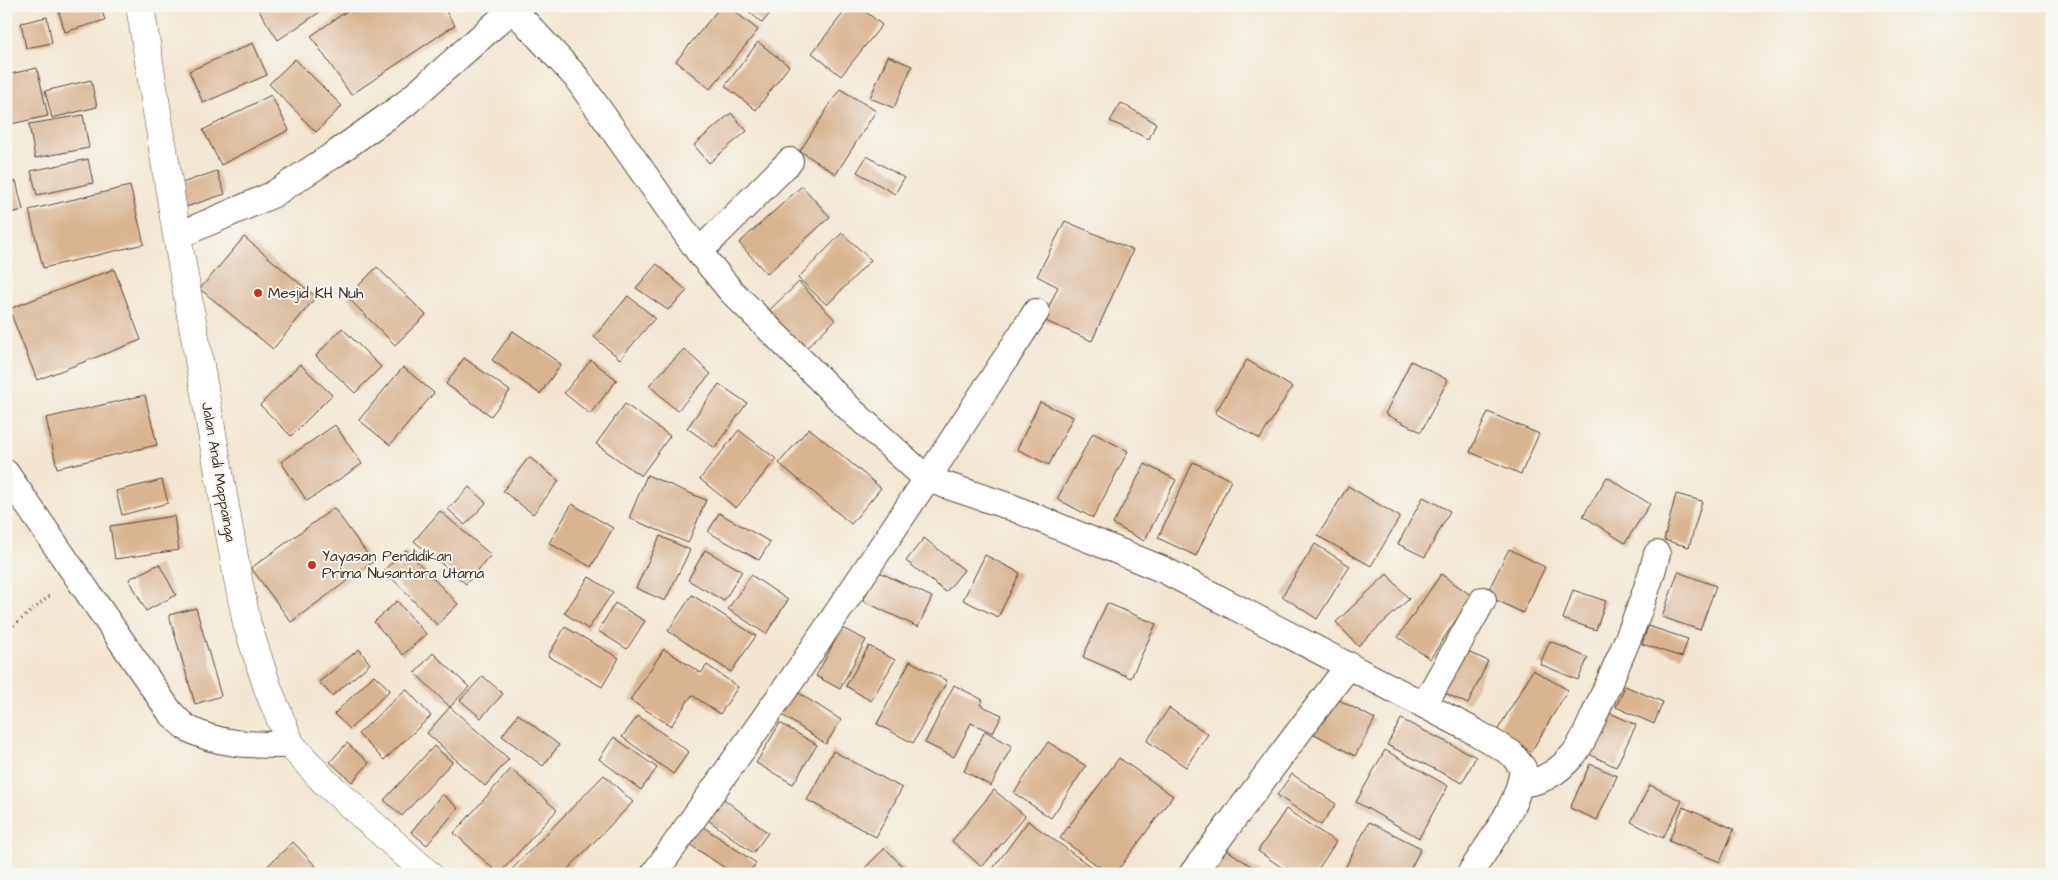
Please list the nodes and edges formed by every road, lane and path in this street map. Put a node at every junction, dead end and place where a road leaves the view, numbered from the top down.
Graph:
1 (140, 6) edge
2 (513, 7) edge
3 (790, 161) dead end
4 (177, 236) junction
5 (699, 252) junction
6 (1036, 312) dead end
7 (6, 473) edge
8 (928, 479) junction
9 (1657, 554) dead end
10 (75, 574) junction
11 (1484, 600) dead end
12 (6, 632) edge
13 (1349, 665) junction
14 (1424, 705) junction
15 (292, 745) junction
16 (1522, 783) junction
17 (428, 874) edge
18 (654, 874) edge
19 (1192, 874) edge
20 (1470, 874) edge

1 - 4 main road, Jalan Andi Mappainga
2 - 4 street
2 - 5 street
3 - 5 street
4 - 15 main road, Jalan Andi Mappainga
5 - 8 street
6 - 8 street
7 - 10 street
8 - 13 street
8 - 18 street
9 - 16 street
10 - 12 path
10 - 15 street
11 - 14 street
13 - 14 street
13 - 19 street
14 - 16 street
15 - 17 main road, Jalan Andi Mappainga
16 - 20 street

